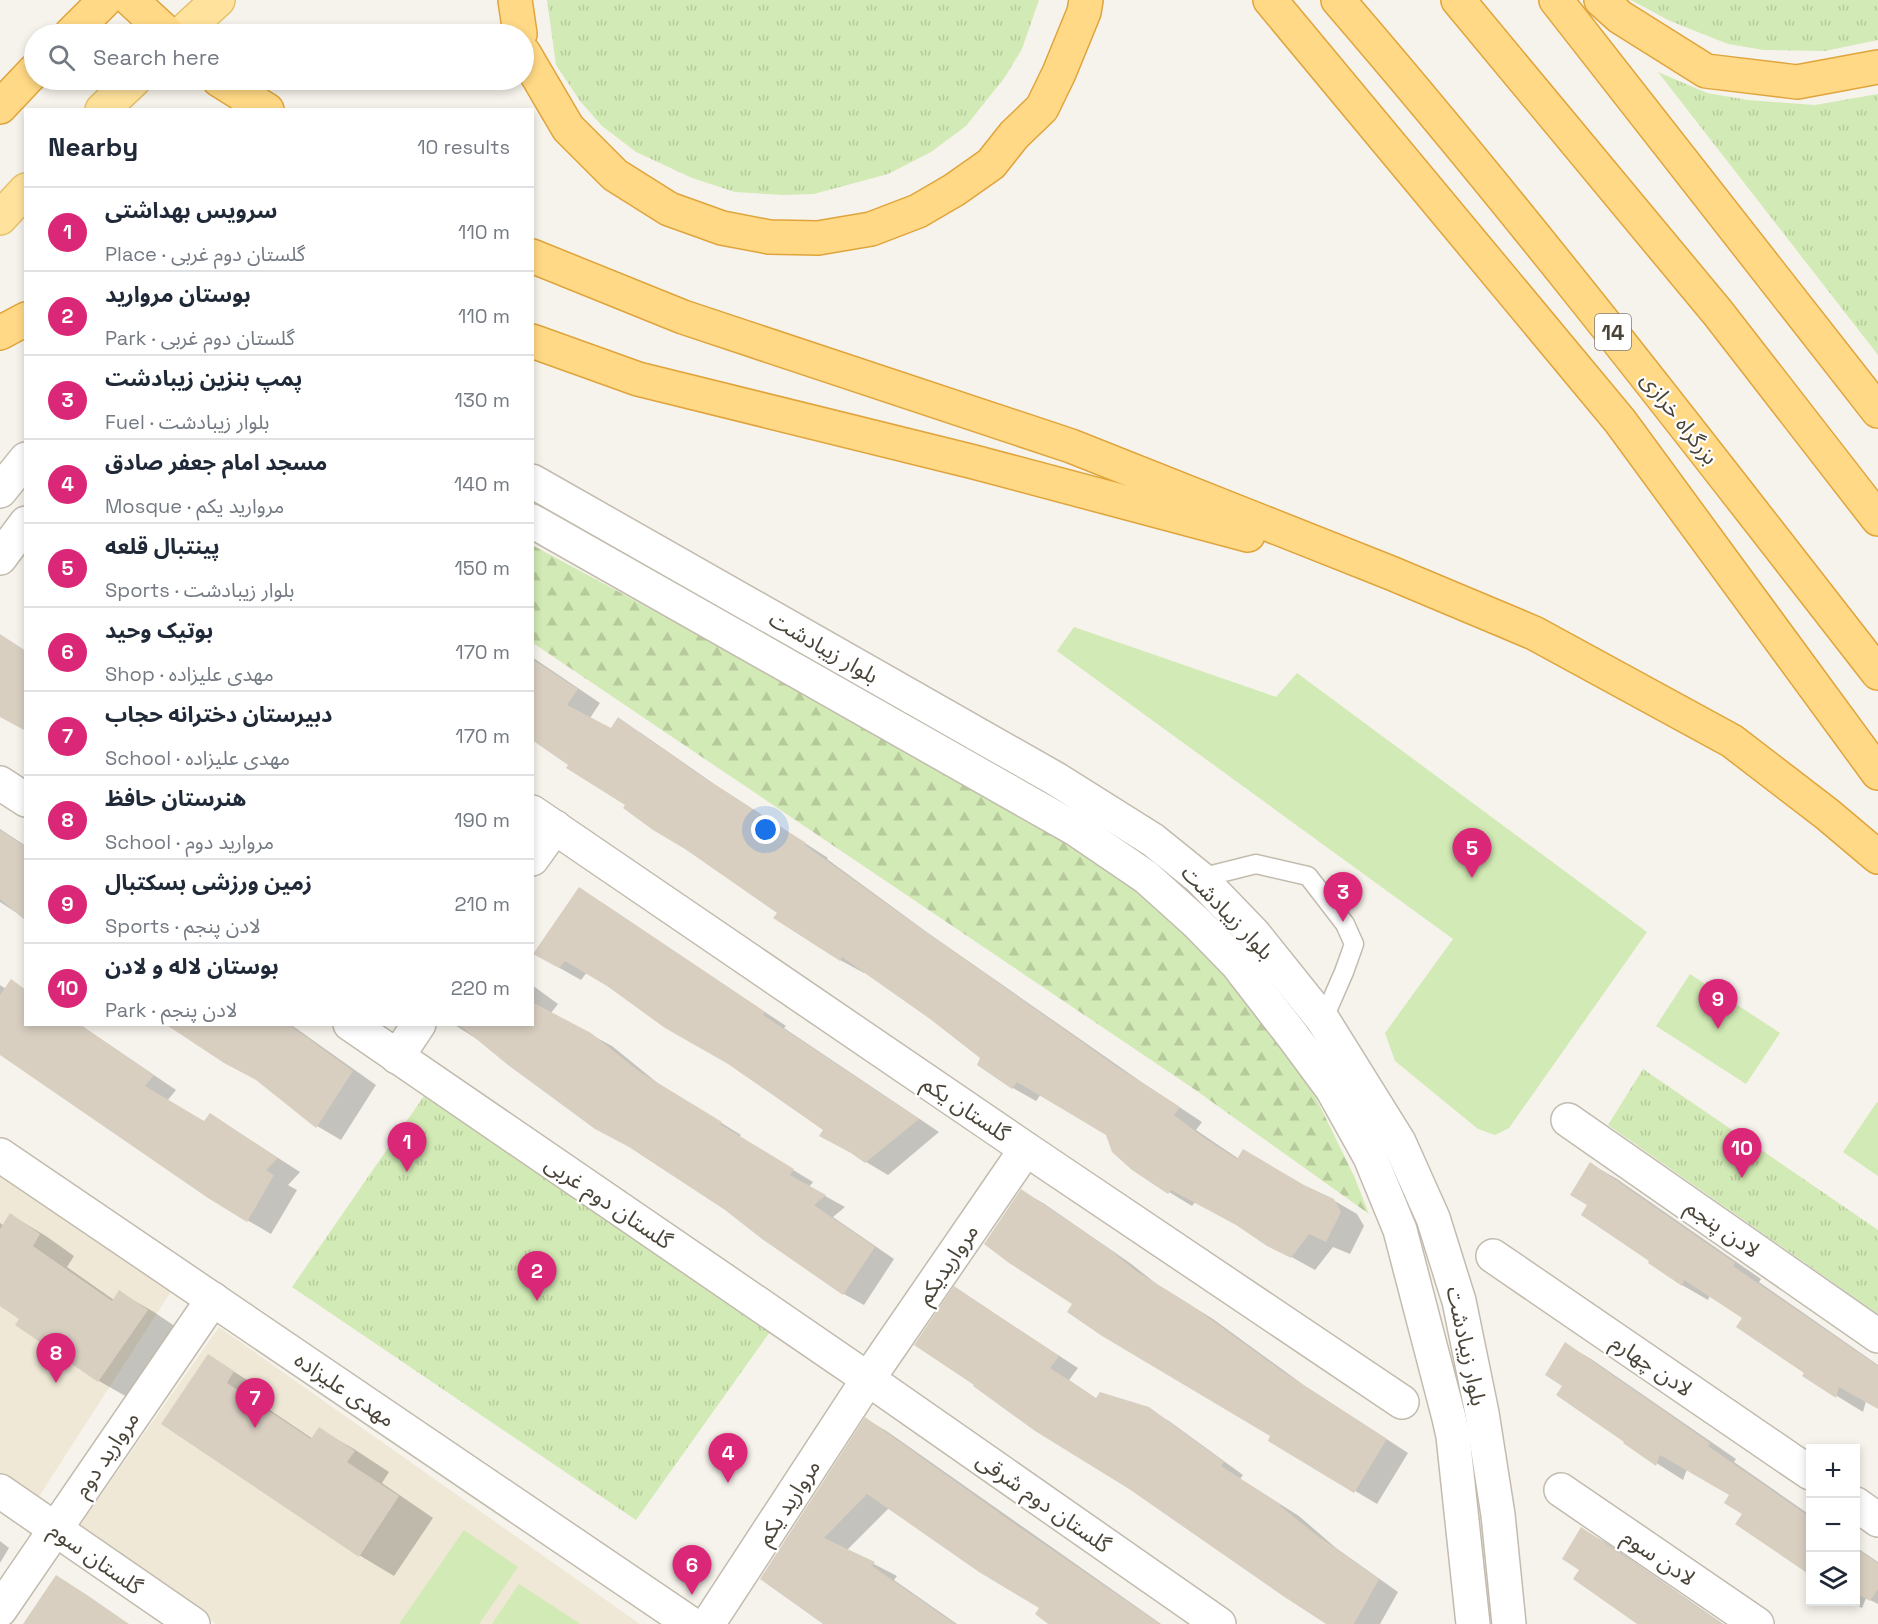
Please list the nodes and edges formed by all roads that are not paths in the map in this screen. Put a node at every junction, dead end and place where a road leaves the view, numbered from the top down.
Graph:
1 (105, 0) edge
2 (131, 0) edge
3 (218, 0) edge
4 (515, 0) edge
5 (1086, 0) edge
6 (1270, 0) edge
7 (1338, 0) edge
8 (1458, 0) edge
9 (1556, 0) edge
10 (1600, 0) edge
11 (81, 24) edge
12 (157, 24) edge
13 (193, 24) edge
14 (519, 24) edge
15 (1878, 67) edge
16 (534, 70) edge
17 (24, 81) edge
18 (123, 90) edge
19 (235, 90) edge
20 (6, 100) edge
21 (104, 108) edge
22 (264, 108) edge
23 (24, 192) edge
24 (0, 218) edge
25 (534, 257) edge
26 (24, 321) edge
27 (0, 333) edge
28 (534, 342) edge
29 (1878, 411) edge
30 (24, 461) edge
31 (534, 482) edge
32 (0, 491) edge
33 (1878, 519) edge
34 (534, 522) edge
35 (24, 526) edge
36 (0, 558) edge
37 (1391, 573) junction
38 (1878, 673) edge
39 (1878, 772) edge
40 (0, 783) edge
41 (24, 799) edge
42 (544, 819) edge
43 (534, 852) edge
44 (1878, 857) edge
45 (1200, 878) junction
46 (1323, 1020) junction
47 (353, 1026) edge
48 (418, 1026) edge
49 (397, 1057) junction
50 (1568, 1120) dead end
51 (1026, 1149) junction
52 (0, 1155) edge
53 (1492, 1256) dead end
54 (213, 1299) junction
55 (1878, 1336) edge
56 (868, 1379) junction
57 (1402, 1402) dead end
58 (1806, 1470) edge
59 (1561, 1490) dead end
60 (0, 1491) edge
61 (1860, 1507) edge
62 (1878, 1520) edge
63 (55, 1529) junction
64 (0, 1610) edge
65 (193, 1624) edge
66 (691, 1624) edge
67 (708, 1624) edge
68 (1219, 1624) edge
69 (1473, 1624) edge
70 (1509, 1624) edge
71 (1757, 1624) edge

1 - 11 highway
2 - 12 highway
3 - 13 main road
4 - 14 highway
5 - 16 highway
6 - 39 highway
7 - 38 highway, بزرگراه خرازی / 14
8 - 33 highway
9 - 29 highway
10 - 15 highway
17 - 20 highway
18 - 21 main road
19 - 22 highway
23 - 24 main road
25 - 37 highway
26 - 27 highway
28 - 37 highway
30 - 32 street
31 - 45 street, بلوار زیبادشت
34 - 69 street, بلوار زیبادشت
35 - 36 street
37 - 44 highway
40 - 41 street
42 - 43 street
42 - 51 street, گلستان یکم
45 - 46 street, بلوار زیبادشت
45 - 46 lane
46 - 70 street, بلوار زیبادشت
47 - 49 street, گلستان دوم غربی
48 - 49 street
49 - 56 street, گلستان دوم غربی
50 - 55 street, لادن پنجم
51 - 56 street, مرواریدیکم
51 - 57 street, گلستان یکم
52 - 54 street, مهدی علیزاده
53 - 58 street, لادن چهارم
54 - 63 street, مروارید دوم
54 - 66 street, مهدی علیزاده
56 - 67 street, مروارید یکم
56 - 68 street, گلستان دوم شرقی
59 - 71 street, لادن سوم
60 - 63 street, گلستان سوم
61 - 62 street
63 - 64 street, مروارید دوم
63 - 65 street, گلستان سوم

